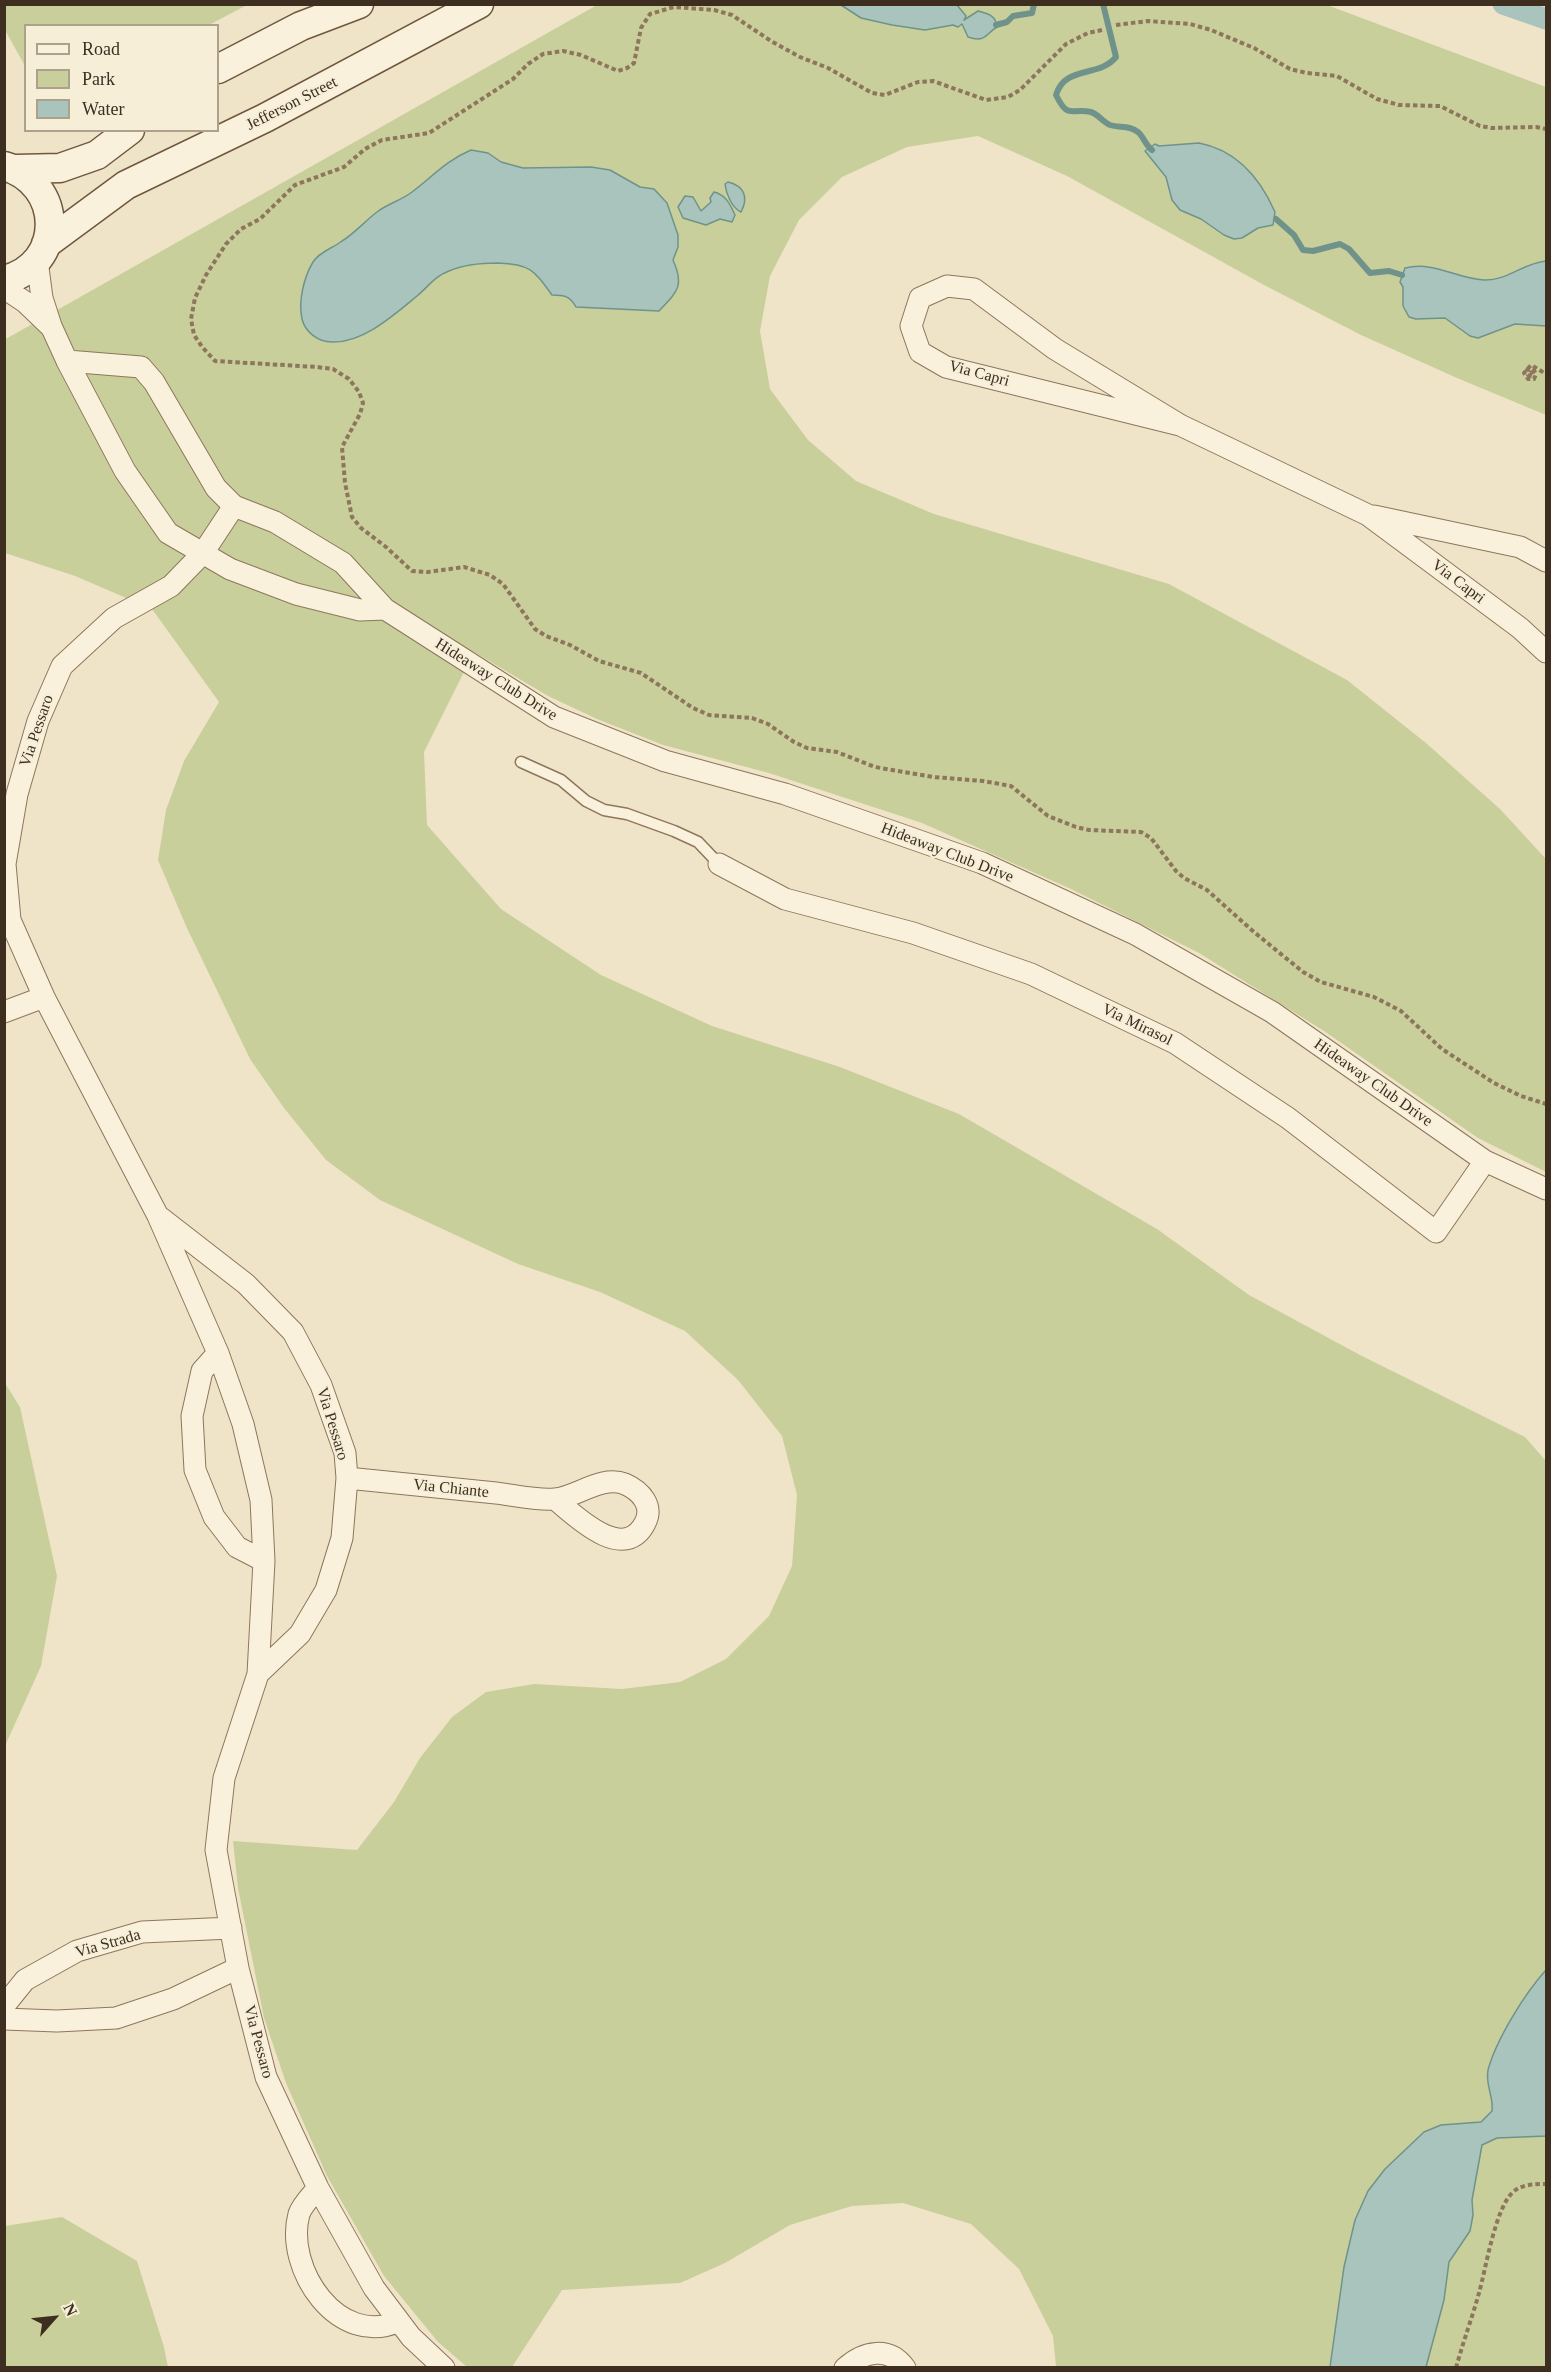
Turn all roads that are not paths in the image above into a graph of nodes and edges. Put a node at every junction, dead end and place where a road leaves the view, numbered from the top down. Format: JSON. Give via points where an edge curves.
{"nodes":[{"id":1,"x":359,"y":4,"type":"edge"},
{"id":2,"x":479,"y":4,"type":"edge"},
{"id":3,"x":219,"y":68,"type":"edge"},
{"id":4,"x":127,"y":132,"type":"edge"},
{"id":5,"x":10,"y":168,"type":"edge"},
{"id":6,"x":42,"y":252,"type":"junction"},
{"id":7,"x":4,"y":280,"type":"edge"},
{"id":8,"x":4,"y":288,"type":"edge"},
{"id":9,"x":51,"y":326,"type":"junction"},
{"id":10,"x":67,"y":362,"type":"junction"},
{"id":11,"x":1180,"y":425,"type":"junction"},
{"id":12,"x":234,"y":506,"type":"junction"},
{"id":13,"x":1368,"y":515,"type":"junction"},
{"id":14,"x":203,"y":553,"type":"junction"},
{"id":15,"x":1546,"y":561,"type":"edge"},
{"id":16,"x":385,"y":609,"type":"junction"},
{"id":17,"x":1546,"y":652,"type":"edge"},
{"id":18,"x":521,"y":762,"type":"dead end"},
{"id":19,"x":719,"y":864,"type":"joint"},
{"id":20,"x":44,"y":997,"type":"junction"},
{"id":21,"x":4,"y":1012,"type":"edge"},
{"id":22,"x":1485,"y":1161,"type":"junction"},
{"id":23,"x":1546,"y":1190,"type":"edge"},
{"id":24,"x":158,"y":1216,"type":"junction"},
{"id":25,"x":218,"y":1353,"type":"junction"},
{"id":26,"x":347,"y":1478,"type":"junction"},
{"id":27,"x":555,"y":1499,"type":"dead end"},
{"id":28,"x":264,"y":1561,"type":"junction"},
{"id":29,"x":258,"y":1674,"type":"junction"},
{"id":30,"x":231,"y":1928,"type":"junction"},
{"id":31,"x":238,"y":1968,"type":"junction"},
{"id":32,"x":4,"y":2006,"type":"edge"},
{"id":33,"x":4,"y":2019,"type":"edge"},
{"id":34,"x":318,"y":2188,"type":"junction"},
{"id":35,"x":399,"y":2321,"type":"junction"},
{"id":36,"x":444,"y":2367,"type":"edge"},
{"id":37,"x":845,"y":2367,"type":"edge"},
{"id":38,"x":904,"y":2367,"type":"edge"}],
"edges":[{"from":1,"to":3,"type":"main road","via":[[301,26]]},
{"from":2,"to":6,"type":"main road","name":"Jefferson Street","via":[[265,118],[126,185]]},
{"from":4,"to":5,"type":"main road","via":[[97,155],[60,168]]},
{"from":5,"to":6,"type":"main road","via":[[32,180],[44,195],[50,213],[50,232]]},
{"from":6,"to":7,"type":"main road","name":"Jefferson Street","via":[[31,267]]},
{"from":6,"to":9,"type":"street","via":[[42,298]]},
{"from":8,"to":9,"type":"street"},
{"from":9,"to":10,"type":"street"},
{"from":10,"to":12,"type":"street","name":"Hideaway Club Drive","via":[[141,367],[154,382],[216,488]]},
{"from":10,"to":14,"type":"street","via":[[125,471],[168,533]]},
{"from":11,"to":11,"type":"street","name":"Via Capri","via":[[1055,349],[974,289],[947,286],[920,298],[911,326],[920,352],[946,367]]},
{"from":11,"to":13,"type":"street","name":"Via Capri"},
{"from":12,"to":14,"type":"street","name":"Via Pessaro"},
{"from":12,"to":16,"type":"street","name":"Hideaway Club Drive","via":[[275,522],[343,563]]},
{"from":13,"to":15,"type":"street","name":"Via Capri","via":[[1520,547]]},
{"from":13,"to":17,"type":"street","name":"Via Capri","via":[[1520,628]]},
{"from":14,"to":16,"type":"street","via":[[296,594],[360,610]]},
{"from":14,"to":20,"type":"street","name":"Via Pessaro","via":[[171,586],[114,618],[62,666],[38,721],[17,794],[5,864],[10,920]]},
{"from":16,"to":22,"type":"street","name":"Hideaway Club Drive","via":[[554,717],[665,761],[785,794],[982,863],[1135,934],[1272,1012]]},
{"from":18,"to":19,"type":"lane","via":[[561,780],[604,810],[627,814],[698,842]]},
{"from":19,"to":22,"type":"street","name":"Via Mirasol","via":[[785,898],[913,933],[1031,974],[1175,1043],[1288,1118],[1436,1232]]},
{"from":20,"to":21,"type":"street"},
{"from":20,"to":24,"type":"street","name":"Via Pessaro"},
{"from":22,"to":23,"type":"street","name":"Hideaway Club Drive"},
{"from":24,"to":25,"type":"street","name":"Via Pessaro"},
{"from":24,"to":26,"type":"street","name":"Via Pessaro","via":[[246,1284],[293,1332],[321,1385],[345,1453]]},
{"from":25,"to":28,"type":"street","name":"Via Pessaro","via":[[243,1424],[261,1500]]},
{"from":25,"to":28,"type":"street","via":[[202,1371],[192,1416],[195,1470],[214,1517],[237,1547]]},
{"from":26,"to":27,"type":"street","name":"Via Chiante"},
{"from":26,"to":29,"type":"street","name":"Via Pessaro","via":[[342,1538],[326,1590],[300,1634]]},
{"from":28,"to":29,"type":"street","name":"Via Pessaro"},
{"from":29,"to":30,"type":"street","name":"Via Pessaro","via":[[224,1778],[216,1850]]},
{"from":30,"to":31,"type":"street","name":"Via Pessaro"},
{"from":30,"to":32,"type":"street","name":"Via Strada","via":[[142,1932],[77,1951],[25,1980]]},
{"from":31,"to":33,"type":"street","via":[[173,1999],[116,2018],[57,2022]]},
{"from":31,"to":34,"type":"street","name":"Via Pessaro","via":[[266,2077]]},
{"from":34,"to":35,"type":"street","name":"Via Pessaro","via":[[374,2288]]},
{"from":34,"to":35,"type":"street","via":[[300,2211],[296,2233],[298,2255],[307,2278],[332,2310],[353,2322],[386,2327]]},
{"from":35,"to":36,"type":"street","name":"Via Pessaro"},
{"from":37,"to":38,"type":"street","via":[[868,2354],[884,2352]]}]}
